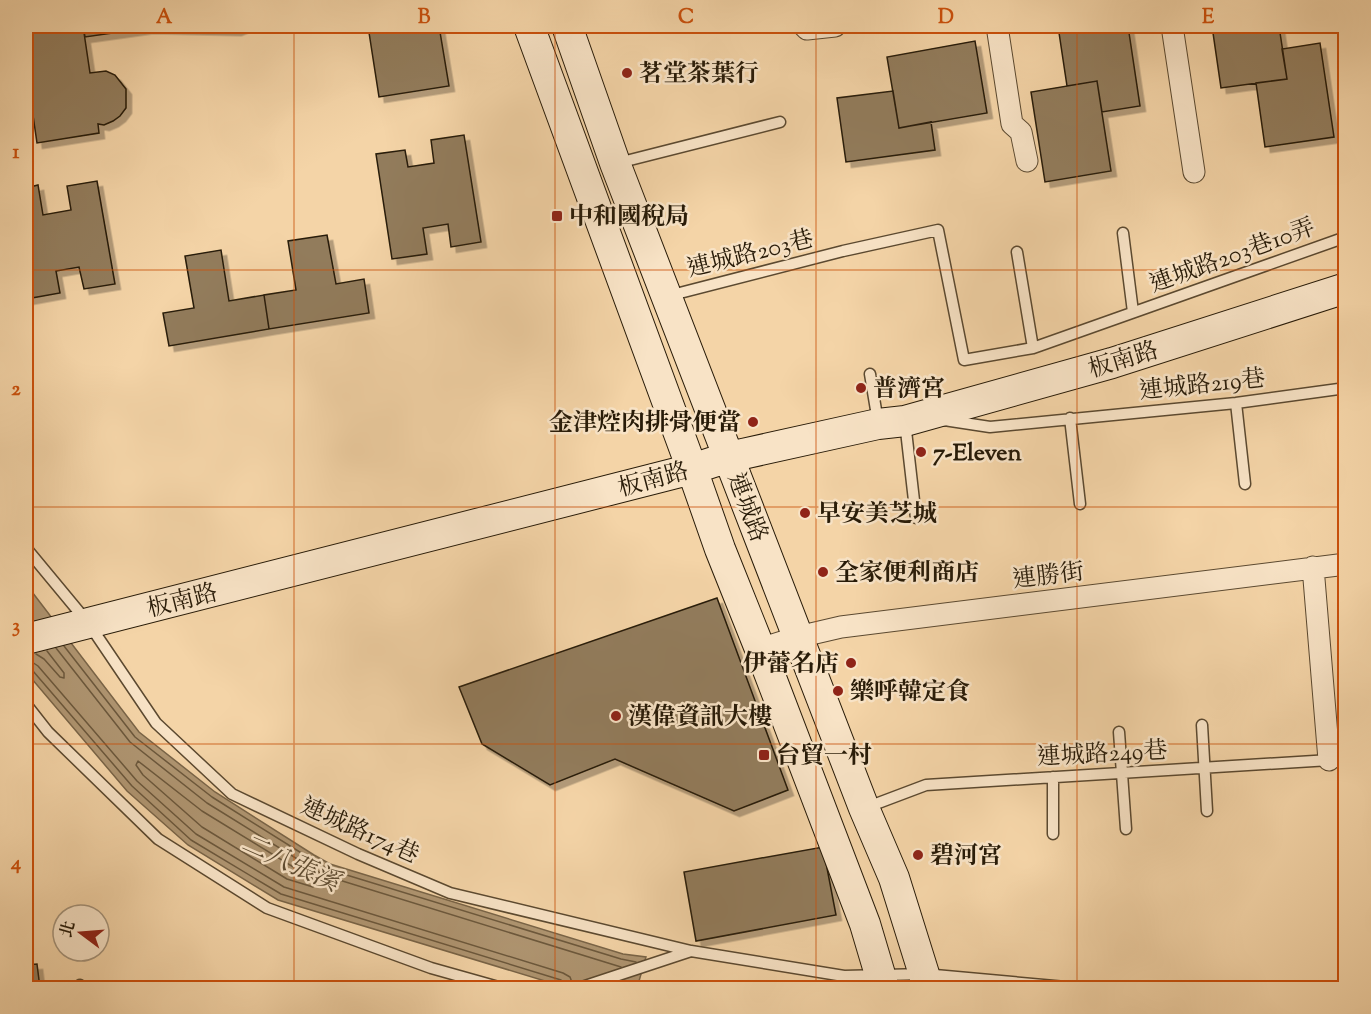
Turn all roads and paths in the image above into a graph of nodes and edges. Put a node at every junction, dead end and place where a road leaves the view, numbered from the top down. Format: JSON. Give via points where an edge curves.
{"nodes":[{"id":1,"x":529,"y":26,"type":"edge"},
{"id":2,"x":567,"y":26,"type":"edge"},
{"id":3,"x":804,"y":26,"type":"edge"},
{"id":4,"x":835,"y":26,"type":"edge"},
{"id":5,"x":997,"y":26,"type":"edge"},
{"id":6,"x":1172,"y":26,"type":"edge"},
{"id":7,"x":780,"y":122,"type":"dead end"},
{"id":8,"x":1027,"y":161,"type":"dead end"},
{"id":9,"x":615,"y":163,"type":"junction"},
{"id":10,"x":1194,"y":172,"type":"dead end"},
{"id":11,"x":1124,"y":233,"type":"dead end"},
{"id":12,"x":1346,"y":237,"type":"edge"},
{"id":13,"x":843,"y":251,"type":"joint"},
{"id":14,"x":1017,"y":252,"type":"dead end"},
{"id":15,"x":1346,"y":288,"type":"edge"},
{"id":16,"x":668,"y":296,"type":"junction"},
{"id":17,"x":1133,"y":312,"type":"junction"},
{"id":18,"x":1033,"y":348,"type":"junction"},
{"id":19,"x":870,"y":374,"type":"dead end"},
{"id":20,"x":1346,"y":388,"type":"edge"},
{"id":21,"x":1236,"y":403,"type":"junction"},
{"id":22,"x":1070,"y":418,"type":"junction"},
{"id":23,"x":901,"y":421,"type":"junction"},
{"id":24,"x":729,"y":457,"type":"junction"},
{"id":25,"x":692,"y":469,"type":"junction"},
{"id":26,"x":1245,"y":484,"type":"dead end"},
{"id":27,"x":1080,"y":504,"type":"dead end"},
{"id":28,"x":916,"y":518,"type":"dead end"},
{"id":29,"x":26,"y":548,"type":"edge"},
{"id":30,"x":1346,"y":564,"type":"edge"},
{"id":31,"x":1313,"y":567,"type":"junction"},
{"id":32,"x":81,"y":626,"type":"junction"},
{"id":33,"x":798,"y":637,"type":"junction"},
{"id":34,"x":26,"y":639,"type":"edge"},
{"id":35,"x":760,"y":649,"type":"junction"},
{"id":36,"x":26,"y":704,"type":"edge"},
{"id":37,"x":1202,"y":725,"type":"dead end"},
{"id":38,"x":1119,"y":732,"type":"dead end"},
{"id":39,"x":1337,"y":759,"type":"edge"},
{"id":40,"x":1204,"y":768,"type":"junction"},
{"id":41,"x":1122,"y":774,"type":"junction"},
{"id":42,"x":1053,"y":777,"type":"junction"},
{"id":43,"x":864,"y":808,"type":"junction"},
{"id":44,"x":1207,"y":812,"type":"dead end"},
{"id":45,"x":1126,"y":829,"type":"dead end"},
{"id":46,"x":1053,"y":834,"type":"dead end"},
{"id":47,"x":691,"y":951,"type":"junction"},
{"id":48,"x":881,"y":982,"type":"edge"},
{"id":49,"x":926,"y":982,"type":"edge"},
{"id":50,"x":502,"y":988,"type":"edge"},
{"id":51,"x":579,"y":988,"type":"edge"},
{"id":52,"x":1077,"y":988,"type":"edge"}],
"edges":[{"from":1,"to":25,"type":"main road","name":"連城路"},
{"from":2,"to":9,"type":"main road","name":"連城路"},
{"from":3,"to":4,"type":"street"},
{"from":5,"to":8,"type":"street","via":[[1012,123],[1021,132]]},
{"from":6,"to":10,"type":"street"},
{"from":7,"to":9,"type":"lane"},
{"from":9,"to":16,"type":"main road","name":"連城路"},
{"from":11,"to":17,"type":"lane","name":"連城路203巷10弄"},
{"from":12,"to":17,"type":"lane","name":"連城路203巷10弄"},
{"from":13,"to":16,"type":"lane","name":"連城路203巷"},
{"from":13,"to":18,"type":"lane","name":"連城路203巷10弄","via":[[938,230],[964,360]]},
{"from":14,"to":18,"type":"lane"},
{"from":15,"to":23,"type":"main road","name":"板南路","via":[[1112,363]]},
{"from":16,"to":24,"type":"main road","name":"連城路"},
{"from":17,"to":18,"type":"lane","name":"連城路203巷10弄"},
{"from":19,"to":23,"type":"lane"},
{"from":20,"to":21,"type":"lane","name":"連城路219巷"},
{"from":21,"to":22,"type":"lane","name":"連城路219巷"},
{"from":21,"to":26,"type":"lane"},
{"from":22,"to":23,"type":"lane","name":"連城路219巷","via":[[990,427]]},
{"from":22,"to":27,"type":"lane"},
{"from":23,"to":24,"type":"main road","name":"板南路"},
{"from":23,"to":28,"type":"lane"},
{"from":24,"to":25,"type":"main road","name":"板南路"},
{"from":24,"to":33,"type":"main road","name":"連城路"},
{"from":25,"to":32,"type":"main road","name":"板南路"},
{"from":25,"to":35,"type":"main road","name":"連城路"},
{"from":29,"to":32,"type":"lane","name":"連城路174巷"},
{"from":30,"to":31,"type":"street","name":"連勝街"},
{"from":31,"to":33,"type":"street","name":"連勝街","via":[[841,627]]},
{"from":31,"to":39,"type":"street"},
{"from":32,"to":34,"type":"main road","name":"板南路"},
{"from":32,"to":47,"type":"lane","name":"連城路174巷","via":[[156,723],[232,794],[450,893]]},
{"from":33,"to":35,"type":"street","name":"連勝街"},
{"from":33,"to":43,"type":"main road","name":"連城路"},
{"from":35,"to":48,"type":"main road","name":"連城路","via":[[865,924]]},
{"from":36,"to":50,"type":"lane","via":[[48,732],[158,839],[267,908],[431,968]]},
{"from":37,"to":40,"type":"lane"},
{"from":38,"to":41,"type":"lane"},
{"from":39,"to":40,"type":"lane","name":"連城路249巷"},
{"from":40,"to":41,"type":"lane","name":"連城路249巷"},
{"from":40,"to":44,"type":"lane"},
{"from":41,"to":42,"type":"lane","name":"連城路249巷"},
{"from":41,"to":45,"type":"lane"},
{"from":42,"to":43,"type":"lane","name":"連城路249巷","via":[[926,785]]},
{"from":42,"to":46,"type":"lane"},
{"from":43,"to":49,"type":"main road","name":"連城路","via":[[894,878]]},
{"from":47,"to":48,"type":"lane","name":"連城路174巷"},
{"from":47,"to":51,"type":"lane","name":"連城路174巷"},
{"from":48,"to":49,"type":"lane","name":"連城路174巷"},
{"from":49,"to":52,"type":"lane","name":"連城路174巷"}]}
